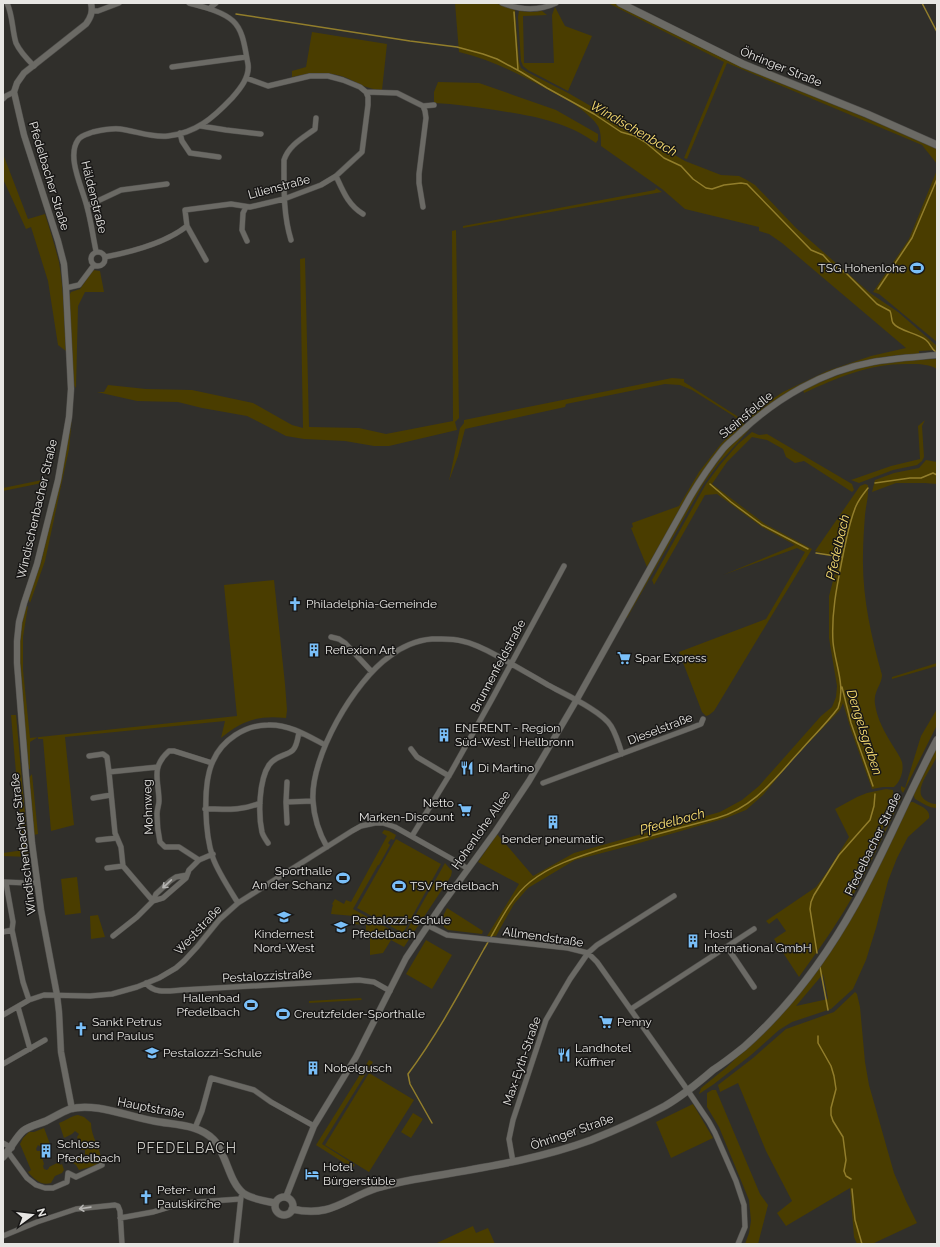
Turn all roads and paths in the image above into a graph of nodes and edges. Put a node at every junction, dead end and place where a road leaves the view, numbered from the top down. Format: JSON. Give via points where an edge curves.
{"nodes":[{"id":1,"x":7,"y":3,"type":"edge"},
{"id":2,"x":91,"y":3,"type":"edge"},
{"id":3,"x":119,"y":3,"type":"edge"},
{"id":4,"x":189,"y":3,"type":"edge"},
{"id":5,"x":216,"y":3,"type":"edge"},
{"id":6,"x":502,"y":3,"type":"edge"},
{"id":7,"x":556,"y":3,"type":"edge"},
{"id":8,"x":620,"y":3,"type":"edge"},
{"id":9,"x":210,"y":6,"type":"edge"},
{"id":10,"x":92,"y":11,"type":"junction"},
{"id":11,"x":246,"y":57,"type":"junction"},
{"id":12,"x":34,"y":66,"type":"junction"},
{"id":13,"x":172,"y":67,"type":"dead end"},
{"id":14,"x":246,"y":78,"type":"junction"},
{"id":15,"x":14,"y":92,"type":"junction"},
{"id":16,"x":366,"y":92,"type":"junction"},
{"id":17,"x":3,"y":99,"type":"edge"},
{"id":18,"x":434,"y":105,"type":"dead end"},
{"id":19,"x":422,"y":106,"type":"junction"},
{"id":20,"x":316,"y":118,"type":"dead end"},
{"id":21,"x":201,"y":126,"type":"junction"},
{"id":22,"x":180,"y":133,"type":"junction"},
{"id":23,"x":261,"y":134,"type":"dead end"},
{"id":24,"x":937,"y":145,"type":"edge"},
{"id":25,"x":219,"y":157,"type":"dead end"},
{"id":26,"x":336,"y":176,"type":"junction"},
{"id":27,"x":167,"y":184,"type":"dead end"},
{"id":28,"x":284,"y":199,"type":"junction"},
{"id":29,"x":87,"y":206,"type":"junction"},
{"id":30,"x":246,"y":207,"type":"junction"},
{"id":31,"x":423,"y":207,"type":"dead end"},
{"id":32,"x":363,"y":214,"type":"dead end"},
{"id":33,"x":187,"y":226,"type":"junction"},
{"id":34,"x":291,"y":240,"type":"dead end"},
{"id":35,"x":247,"y":241,"type":"dead end"},
{"id":36,"x":96,"y":251,"type":"junction"},
{"id":37,"x":105,"y":257,"type":"junction"},
{"id":38,"x":206,"y":260,"type":"dead end"},
{"id":39,"x":94,"y":265,"type":"junction"},
{"id":40,"x":66,"y":288,"type":"junction"},
{"id":41,"x":936,"y":355,"type":"edge"},
{"id":42,"x":71,"y":389,"type":"joint"},
{"id":43,"x":564,"y":566,"type":"dead end"},
{"id":44,"x":651,"y":567,"type":"joint"},
{"id":45,"x":332,"y":637,"type":"dead end"},
{"id":46,"x":511,"y":664,"type":"junction"},
{"id":47,"x":372,"y":672,"type":"junction"},
{"id":48,"x":576,"y":701,"type":"junction"},
{"id":49,"x":703,"y":719,"type":"dead end"},
{"id":50,"x":299,"y":732,"type":"junction"},
{"id":51,"x":937,"y":740,"type":"edge"},
{"id":52,"x":326,"y":745,"type":"junction"},
{"id":53,"x":411,"y":749,"type":"dead end"},
{"id":54,"x":622,"y":754,"type":"junction"},
{"id":55,"x":88,"y":756,"type":"dead end"},
{"id":56,"x":212,"y":763,"type":"junction"},
{"id":57,"x":158,"y":767,"type":"junction"},
{"id":58,"x":109,"y":772,"type":"junction"},
{"id":59,"x":449,"y":776,"type":"junction"},
{"id":60,"x":287,"y":782,"type":"dead end"},
{"id":61,"x":543,"y":783,"type":"dead end"},
{"id":62,"x":111,"y":795,"type":"junction"},
{"id":63,"x":93,"y":798,"type":"dead end"},
{"id":64,"x":313,"y":801,"type":"junction"},
{"id":65,"x":286,"y":802,"type":"junction"},
{"id":66,"x":260,"y":803,"type":"junction"},
{"id":67,"x":205,"y":809,"type":"junction"},
{"id":68,"x":287,"y":823,"type":"dead end"},
{"id":69,"x":412,"y":836,"type":"junction"},
{"id":70,"x":117,"y":838,"type":"junction"},
{"id":71,"x":98,"y":840,"type":"dead end"},
{"id":72,"x":268,"y":843,"type":"dead end"},
{"id":73,"x":327,"y":847,"type":"junction"},
{"id":74,"x":212,"y":854,"type":"junction"},
{"id":75,"x":199,"y":860,"type":"junction"},
{"id":76,"x":123,"y":866,"type":"junction"},
{"id":77,"x":107,"y":868,"type":"dead end"},
{"id":78,"x":468,"y":869,"type":"junction"},
{"id":79,"x":187,"y":875,"type":"junction"},
{"id":80,"x":5,"y":882,"type":"edge"},
{"id":81,"x":37,"y":882,"type":"junction"},
{"id":82,"x":674,"y":896,"type":"dead end"},
{"id":83,"x":153,"y":901,"type":"junction"},
{"id":84,"x":238,"y":904,"type":"junction"},
{"id":85,"x":427,"y":925,"type":"junction"},
{"id":86,"x":754,"y":929,"type":"dead end"},
{"id":87,"x":12,"y":930,"type":"junction"},
{"id":88,"x":3,"y":932,"type":"edge"},
{"id":89,"x":113,"y":936,"type":"dead end"},
{"id":90,"x":727,"y":947,"type":"junction"},
{"id":91,"x":588,"y":953,"type":"junction"},
{"id":92,"x":824,"y":955,"type":"joint"},
{"id":93,"x":146,"y":983,"type":"junction"},
{"id":94,"x":754,"y":987,"type":"dead end"},
{"id":95,"x":390,"y":990,"type":"junction"},
{"id":96,"x":57,"y":995,"type":"junction"},
{"id":97,"x":29,"y":1000,"type":"junction"},
{"id":98,"x":18,"y":1007,"type":"junction"},
{"id":99,"x":631,"y":1008,"type":"junction"},
{"id":100,"x":3,"y":1015,"type":"edge"},
{"id":101,"x":45,"y":1040,"type":"dead end"},
{"id":102,"x":30,"y":1049,"type":"junction"},
{"id":103,"x":3,"y":1064,"type":"edge"},
{"id":104,"x":688,"y":1090,"type":"junction"},
{"id":105,"x":72,"y":1109,"type":"junction"},
{"id":106,"x":314,"y":1126,"type":"junction"},
{"id":107,"x":195,"y":1128,"type":"junction"},
{"id":108,"x":3,"y":1143,"type":"edge"},
{"id":109,"x":8,"y":1152,"type":"edge"},
{"id":110,"x":513,"y":1162,"type":"junction"},
{"id":111,"x":102,"y":1165,"type":"dead end"},
{"id":112,"x":287,"y":1194,"type":"junction"},
{"id":113,"x":241,"y":1196,"type":"junction"},
{"id":114,"x":275,"y":1203,"type":"junction"},
{"id":115,"x":292,"y":1209,"type":"junction"},
{"id":116,"x":120,"y":1218,"type":"junction"},
{"id":117,"x":3,"y":1236,"type":"edge"},
{"id":118,"x":122,"y":1244,"type":"edge"},
{"id":119,"x":236,"y":1244,"type":"edge"},
{"id":120,"x":738,"y":1244,"type":"edge"}],
"edges":[{"from":1,"to":12,"type":"street","via":[[17,44]]},
{"from":2,"to":10,"type":"street"},
{"from":3,"to":10,"type":"street"},
{"from":4,"to":9,"type":"street"},
{"from":5,"to":9,"type":"street"},
{"from":6,"to":7,"type":"street","via":[[516,8],[538,9]]},
{"from":8,"to":24,"type":"main road","name":"Öhringer Straße","via":[[743,64]]},
{"from":9,"to":11,"type":"street","via":[[238,27]]},
{"from":10,"to":12,"type":"street","via":[[86,24]]},
{"from":11,"to":13,"type":"street"},
{"from":11,"to":14,"type":"street"},
{"from":12,"to":15,"type":"street","via":[[24,73]]},
{"from":14,"to":16,"type":"street","via":[[268,86],[310,76],[328,76],[360,87]]},
{"from":14,"to":21,"type":"street","name":"Häldenstraße","via":[[235,94]]},
{"from":15,"to":17,"type":"street"},
{"from":15,"to":40,"type":"street","name":"Pfedelbacher Straße","via":[[24,135],[58,241],[64,264]]},
{"from":16,"to":19,"type":"street","via":[[397,93]]},
{"from":16,"to":26,"type":"street","name":"Lilienstraße","via":[[368,105],[362,152]]},
{"from":18,"to":19,"type":"street"},
{"from":19,"to":31,"type":"street","via":[[426,118],[418,174]]},
{"from":20,"to":28,"type":"street","via":[[315,129],[292,146],[286,154]]},
{"from":21,"to":22,"type":"street","name":"Häldenstraße"},
{"from":21,"to":23,"type":"street"},
{"from":22,"to":25,"type":"street","via":[[190,153]]},
{"from":22,"to":29,"type":"street","name":"Häldenstraße","via":[[157,136],[108,129],[79,138],[73,152],[74,163]]},
{"from":26,"to":28,"type":"street","name":"Lilienstraße","via":[[321,185]]},
{"from":26,"to":32,"type":"street","via":[[347,200]]},
{"from":27,"to":29,"type":"street","via":[[121,190]]},
{"from":28,"to":30,"type":"street","name":"Lilienstraße"},
{"from":28,"to":34,"type":"street","via":[[286,226]]},
{"from":29,"to":36,"type":"street","name":"Häldenstraße"},
{"from":30,"to":33,"type":"street","name":"Lilienstraße","via":[[231,204],[185,210]]},
{"from":30,"to":35,"type":"street","via":[[242,230]]},
{"from":33,"to":37,"type":"street","via":[[158,243]]},
{"from":33,"to":38,"type":"street"},
{"from":36,"to":37,"type":"street","via":[[102,252]]},
{"from":36,"to":39,"type":"street","via":[[91,257]]},
{"from":37,"to":39,"type":"street","via":[[103,265]]},
{"from":39,"to":40,"type":"street","via":[[79,285]]},
{"from":40,"to":42,"type":"street","name":"Pfedelbacher Straße"},
{"from":41,"to":44,"type":"street","name":"Steinsfeldle","via":[[898,358],[848,368],[800,388],[765,411],[724,448],[704,473]]},
{"from":42,"to":81,"type":"street","name":"Windischenbacher Straße","via":[[58,480],[18,632],[17,663]]},
{"from":43,"to":46,"type":"street","name":"Brunnenfeldstraße"},
{"from":44,"to":48,"type":"street","name":"Hohenlohe Allee"},
{"from":45,"to":47,"type":"street","via":[[345,643]]},
{"from":46,"to":47,"type":"street","name":"Dieselstraße","via":[[482,647],[462,641],[430,639],[403,648],[389,656]]},
{"from":46,"to":48,"type":"street","name":"Dieselstraße"},
{"from":46,"to":59,"type":"street","name":"Brunnenfeldstraße"},
{"from":47,"to":52,"type":"street","name":"Dieselstraße","via":[[355,691]]},
{"from":48,"to":54,"type":"street","name":"Dieselstraße","via":[[605,719],[614,732]]},
{"from":48,"to":78,"type":"street","name":"Hohenlohe Allee","via":[[529,781]]},
{"from":49,"to":54,"type":"street","name":"Dieselstraße","via":[[701,724]]},
{"from":50,"to":52,"type":"street"},
{"from":50,"to":56,"type":"street","via":[[270,725],[247,729],[223,746]]},
{"from":50,"to":66,"type":"street","via":[[293,750],[275,759],[270,765],[261,786]]},
{"from":51,"to":92,"type":"main road","name":"Pfedelbacher Straße","via":[[855,904]]},
{"from":52,"to":64,"type":"street","name":"Dieselstraße","via":[[316,774]]},
{"from":53,"to":59,"type":"street","via":[[417,756]]},
{"from":54,"to":61,"type":"street","name":"Dieselstraße"},
{"from":55,"to":58,"type":"street","via":[[104,754],[107,757]]},
{"from":56,"to":57,"type":"street","name":"Mohnweg","via":[[169,751]]},
{"from":56,"to":67,"type":"street"},
{"from":57,"to":58,"type":"street"},
{"from":57,"to":75,"type":"street","name":"Mohnweg","via":[[157,812],[160,842],[165,847],[179,847]]},
{"from":58,"to":62,"type":"street"},
{"from":59,"to":69,"type":"street","name":"Brunnenfeldstraße"},
{"from":60,"to":65,"type":"street"},
{"from":62,"to":63,"type":"street"},
{"from":62,"to":70,"type":"street"},
{"from":64,"to":65,"type":"street"},
{"from":64,"to":73,"type":"street","name":"Dieselstraße","via":[[316,824]]},
{"from":65,"to":68,"type":"street"},
{"from":66,"to":67,"type":"street","via":[[234,810]]},
{"from":66,"to":72,"type":"street","via":[[262,833]]},
{"from":67,"to":74,"type":"street"},
{"from":69,"to":73,"type":"street","name":"Weststraße","via":[[383,823],[368,823]]},
{"from":69,"to":78,"type":"street","name":"Weststraße"},
{"from":70,"to":71,"type":"street"},
{"from":70,"to":76,"type":"street","via":[[121,847]]},
{"from":73,"to":84,"type":"street","name":"Weststraße"},
{"from":74,"to":75,"type":"street"},
{"from":74,"to":84,"type":"street"},
{"from":75,"to":79,"type":"street"},
{"from":76,"to":77,"type":"street"},
{"from":76,"to":83,"type":"street"},
{"from":78,"to":85,"type":"street","name":"Hohenlohe Allee"},
{"from":79,"to":83,"type":"street","via":[[163,898]]},
{"from":79,"to":83,"type":"street","one_way":true,"via":[[170,881],[156,894]]},
{"from":80,"to":81,"type":"street"},
{"from":80,"to":87,"type":"street","via":[[13,922]]},
{"from":81,"to":96,"type":"street","name":"Windischenbacher Straße"},
{"from":82,"to":91,"type":"street","name":"Max-Eyth-Straße"},
{"from":83,"to":89,"type":"street"},
{"from":84,"to":93,"type":"street","name":"Weststraße","via":[[218,920],[176,968]]},
{"from":85,"to":91,"type":"street","name":"Allmendstraße","via":[[447,935],[568,948]]},
{"from":85,"to":95,"type":"street","name":"Hohenlohe Allee"},
{"from":86,"to":90,"type":"street"},
{"from":87,"to":88,"type":"street"},
{"from":87,"to":97,"type":"street"},
{"from":90,"to":94,"type":"street"},
{"from":90,"to":99,"type":"street"},
{"from":91,"to":99,"type":"street","name":"Allmendstraße"},
{"from":91,"to":110,"type":"street","name":"Max-Eyth-Straße","via":[[552,1008],[539,1037],[509,1139]]},
{"from":92,"to":104,"type":"main road","name":"Öhringer Straße","via":[[795,993],[744,1047]]},
{"from":93,"to":95,"type":"street","name":"Pestalozzistraße","via":[[154,990],[181,990],[359,980],[374,982]]},
{"from":93,"to":96,"type":"street","name":"Weststraße","via":[[112,994]]},
{"from":95,"to":106,"type":"street","name":"Hohenlohe Allee","via":[[356,1057]]},
{"from":96,"to":97,"type":"street","name":"Weststraße","via":[[44,995]]},
{"from":96,"to":105,"type":"street","name":"Windischenbacher Straße","via":[[61,1052]]},
{"from":97,"to":98,"type":"street","name":"Weststraße"},
{"from":98,"to":100,"type":"street","name":"Weststraße"},
{"from":98,"to":102,"type":"street"},
{"from":99,"to":104,"type":"street","name":"Allmendstraße"},
{"from":101,"to":102,"type":"street"},
{"from":102,"to":103,"type":"street"},
{"from":104,"to":110,"type":"main road","name":"Öhringer Straße","via":[[666,1105],[591,1140]]},
{"from":104,"to":120,"type":"street","name":"Allmendstraße","via":[[715,1133],[742,1195],[744,1227]]},
{"from":105,"to":107,"type":"main road","name":"Hauptstraße","via":[[110,1110],[146,1120]]},
{"from":105,"to":109,"type":"main road","name":"Hauptstraße","via":[[27,1129],[20,1134]]},
{"from":106,"to":107,"type":"street","via":[[270,1102],[254,1090],[211,1078]]},
{"from":106,"to":112,"type":"street","name":"Hohenlohe Allee"},
{"from":107,"to":113,"type":"main road","name":"Hauptstraße","via":[[215,1140]]},
{"from":108,"to":109,"type":"street"},
{"from":109,"to":111,"type":"street","via":[[31,1182],[45,1188],[53,1188],[67,1182],[68,1173],[76,1177]]},
{"from":110,"to":115,"type":"main road","name":"Öhringer Straße","via":[[409,1180],[376,1189],[329,1209],[306,1212]]},
{"from":112,"to":114,"type":"main road","via":[[279,1197]]},
{"from":112,"to":115,"type":"main road"},
{"from":113,"to":114,"type":"main road"},
{"from":113,"to":116,"type":"street","via":[[183,1203]]},
{"from":113,"to":119,"type":"street"},
{"from":114,"to":115,"type":"main road","via":[[275,1209],[279,1214],[288,1214]]},
{"from":116,"to":117,"type":"street","one_way":true,"via":[[116,1205],[76,1209]]},
{"from":116,"to":118,"type":"street"}]}
